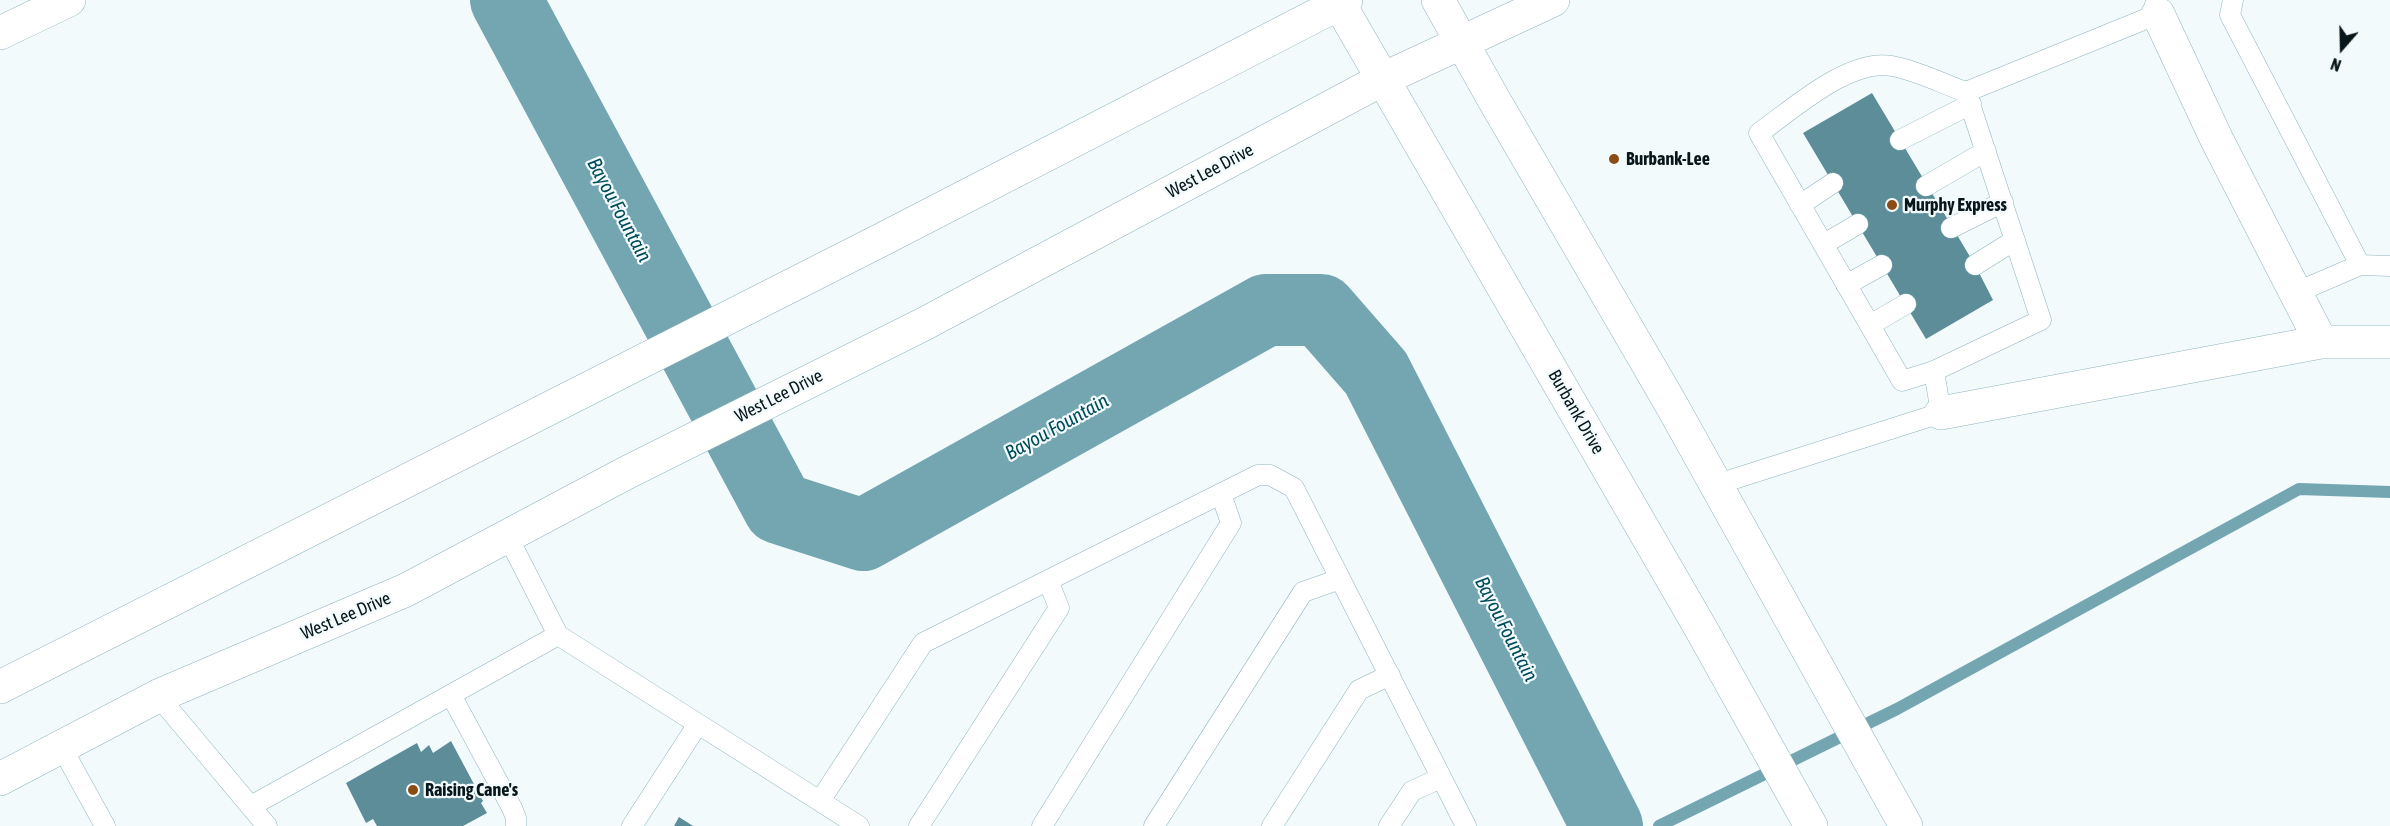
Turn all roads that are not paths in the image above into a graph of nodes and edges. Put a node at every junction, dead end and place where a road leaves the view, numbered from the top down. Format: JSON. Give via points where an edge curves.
{"nodes":[{"id":1,"x":69,"y":0,"type":"edge"},
{"id":2,"x":1438,"y":0,"type":"edge"},
{"id":3,"x":1553,"y":0,"type":"edge"},
{"id":4,"x":2233,"y":0,"type":"edge"},
{"id":5,"x":1340,"y":1,"type":"edge"},
{"id":6,"x":2155,"y":7,"type":"edge"},
{"id":7,"x":0,"y":33,"type":"edge"},
{"id":8,"x":1462,"y":42,"type":"junction"},
{"id":9,"x":1383,"y":79,"type":"junction"},
{"id":10,"x":1969,"y":98,"type":"junction"},
{"id":11,"x":1900,"y":140,"type":"dead end"},
{"id":12,"x":1986,"y":151,"type":"junction"},
{"id":13,"x":1833,"y":183,"type":"dead end"},
{"id":14,"x":1926,"y":186,"type":"dead end"},
{"id":15,"x":2002,"y":202,"type":"junction"},
{"id":16,"x":1800,"y":205,"type":"junction"},
{"id":17,"x":1858,"y":224,"type":"dead end"},
{"id":18,"x":1951,"y":228,"type":"dead end"},
{"id":19,"x":2015,"y":240,"type":"junction"},
{"id":20,"x":1824,"y":244,"type":"junction"},
{"id":21,"x":1882,"y":265,"type":"dead end"},
{"id":22,"x":1975,"y":265,"type":"dead end"},
{"id":23,"x":2360,"y":265,"type":"junction"},
{"id":24,"x":2390,"y":266,"type":"edge"},
{"id":25,"x":1846,"y":285,"type":"junction"},
{"id":26,"x":2295,"y":293,"type":"junction"},
{"id":27,"x":1906,"y":304,"type":"dead end"},
{"id":28,"x":1870,"y":325,"type":"junction"},
{"id":29,"x":2321,"y":342,"type":"junction"},
{"id":30,"x":2390,"y":342,"type":"edge"},
{"id":31,"x":1934,"y":371,"type":"junction"},
{"id":32,"x":1941,"y":413,"type":"junction"},
{"id":33,"x":1715,"y":485,"type":"junction"},
{"id":34,"x":1221,"y":494,"type":"junction"},
{"id":35,"x":508,"y":537,"type":"junction"},
{"id":36,"x":1340,"y":579,"type":"junction"},
{"id":37,"x":1048,"y":580,"type":"junction"},
{"id":38,"x":558,"y":635,"type":"junction"},
{"id":39,"x":1389,"y":675,"type":"junction"},
{"id":40,"x":0,"y":687,"type":"edge"},
{"id":41,"x":451,"y":695,"type":"junction"},
{"id":42,"x":158,"y":696,"type":"junction"},
{"id":43,"x":698,"y":724,"type":"junction"},
{"id":44,"x":62,"y":748,"type":"junction"},
{"id":45,"x":1441,"y":778,"type":"junction"},
{"id":46,"x":0,"y":779,"type":"edge"},
{"id":47,"x":820,"y":801,"type":"junction"},
{"id":48,"x":251,"y":806,"type":"junction"},
{"id":49,"x":105,"y":826,"type":"edge"},
{"id":50,"x":267,"y":826,"type":"edge"},
{"id":51,"x":516,"y":826,"type":"edge"},
{"id":52,"x":632,"y":826,"type":"edge"},
{"id":53,"x":859,"y":826,"type":"edge"},
{"id":54,"x":920,"y":826,"type":"edge"},
{"id":55,"x":1042,"y":826,"type":"edge"},
{"id":56,"x":1154,"y":826,"type":"edge"},
{"id":57,"x":1272,"y":826,"type":"edge"},
{"id":58,"x":1389,"y":826,"type":"edge"},
{"id":59,"x":1466,"y":826,"type":"edge"},
{"id":60,"x":1811,"y":826,"type":"edge"},
{"id":61,"x":1906,"y":826,"type":"edge"}],
"edges":[{"from":1,"to":7,"type":"main road"},
{"from":2,"to":8,"type":"main road"},
{"from":3,"to":8,"type":"main road","name":"West Lee Drive"},
{"from":4,"to":23,"type":"lane","via":[[2230,15]]},
{"from":5,"to":9,"type":"main road","name":"Burbank Drive"},
{"from":5,"to":40,"type":"main road","via":[[883,239]]},
{"from":6,"to":10,"type":"lane"},
{"from":6,"to":26,"type":"main road"},
{"from":8,"to":9,"type":"main road","name":"West Lee Drive"},
{"from":8,"to":33,"type":"main road"},
{"from":9,"to":35,"type":"main road","name":"West Lee Drive","via":[[924,324],[626,473]]},
{"from":9,"to":60,"type":"main road","name":"Burbank Drive"},
{"from":10,"to":11,"type":"lane"},
{"from":10,"to":12,"type":"lane"},
{"from":10,"to":16,"type":"lane","via":[[1891,66],[1865,67],[1842,75],[1759,133]]},
{"from":12,"to":14,"type":"lane"},
{"from":12,"to":15,"type":"lane"},
{"from":13,"to":16,"type":"lane"},
{"from":15,"to":18,"type":"lane"},
{"from":15,"to":19,"type":"lane"},
{"from":16,"to":20,"type":"lane"},
{"from":17,"to":20,"type":"lane"},
{"from":19,"to":22,"type":"lane"},
{"from":19,"to":31,"type":"lane","via":[[2041,320]]},
{"from":20,"to":25,"type":"lane"},
{"from":21,"to":25,"type":"lane"},
{"from":23,"to":24,"type":"lane"},
{"from":23,"to":26,"type":"lane"},
{"from":25,"to":28,"type":"lane"},
{"from":26,"to":29,"type":"main road"},
{"from":27,"to":28,"type":"lane"},
{"from":28,"to":31,"type":"lane","via":[[1902,381]]},
{"from":29,"to":30,"type":"main road"},
{"from":29,"to":32,"type":"main road"},
{"from":31,"to":32,"type":"lane"},
{"from":32,"to":33,"type":"lane"},
{"from":33,"to":61,"type":"main road"},
{"from":34,"to":36,"type":"lane","via":[[1258,475],[1270,475],[1294,488]]},
{"from":34,"to":37,"type":"lane"},
{"from":34,"to":55,"type":"lane","via":[[1231,523]]},
{"from":35,"to":38,"type":"lane"},
{"from":35,"to":42,"type":"main road","name":"West Lee Drive","via":[[406,590]]},
{"from":36,"to":39,"type":"lane"},
{"from":36,"to":56,"type":"lane","via":[[1303,592]]},
{"from":37,"to":47,"type":"lane","via":[[923,643]]},
{"from":37,"to":54,"type":"lane","via":[[1059,608]]},
{"from":38,"to":41,"type":"lane"},
{"from":38,"to":43,"type":"lane"},
{"from":39,"to":45,"type":"lane"},
{"from":39,"to":57,"type":"lane","via":[[1359,690]]},
{"from":41,"to":48,"type":"lane"},
{"from":41,"to":51,"type":"lane","via":[[512,808]]},
{"from":42,"to":44,"type":"main road","name":"West Lee Drive"},
{"from":42,"to":48,"type":"lane"},
{"from":43,"to":47,"type":"lane"},
{"from":43,"to":52,"type":"lane"},
{"from":44,"to":46,"type":"main road","name":"West Lee Drive"},
{"from":44,"to":49,"type":"lane"},
{"from":45,"to":58,"type":"lane","via":[[1412,790]]},
{"from":45,"to":59,"type":"lane"},
{"from":47,"to":53,"type":"lane"},
{"from":48,"to":50,"type":"lane"}]}
